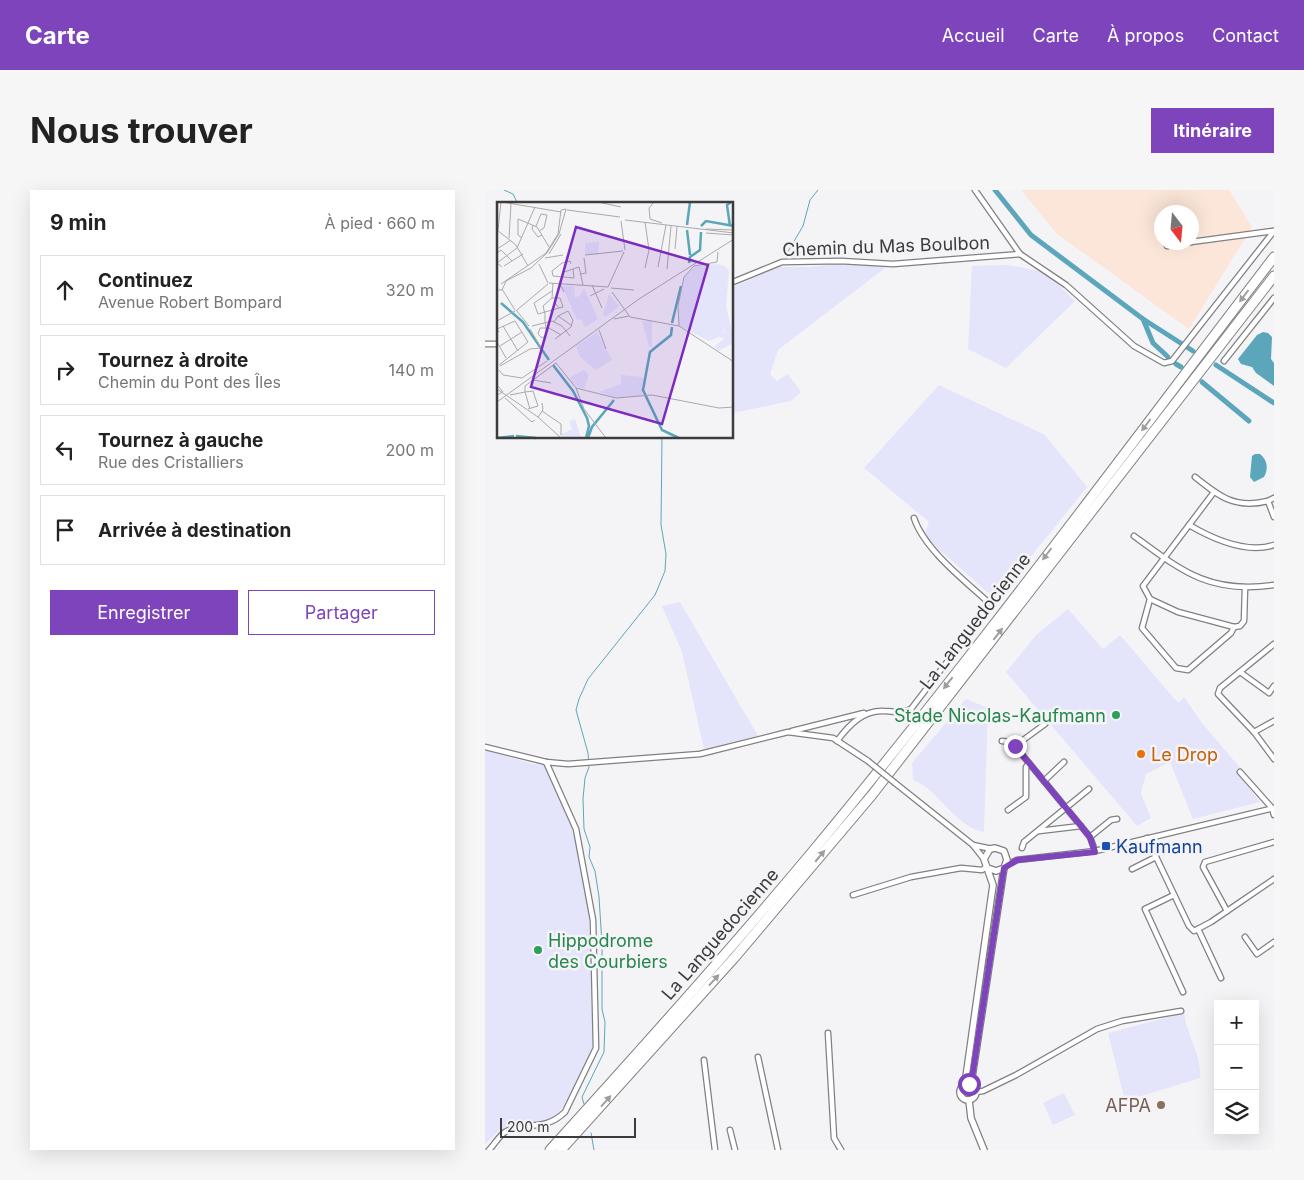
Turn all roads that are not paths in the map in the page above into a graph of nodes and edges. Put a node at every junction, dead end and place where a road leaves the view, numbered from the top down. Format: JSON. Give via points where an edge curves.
{"nodes":[{"id":1,"x":975,"y":190,"type":"edge"},
{"id":2,"x":1274,"y":231,"type":"edge"},
{"id":3,"x":1199,"y":241,"type":"edge"},
{"id":4,"x":1020,"y":254,"type":"junction"},
{"id":5,"x":1274,"y":257,"type":"edge"},
{"id":6,"x":1274,"y":276,"type":"edge"},
{"id":7,"x":734,"y":282,"type":"edge"},
{"id":8,"x":1274,"y":298,"type":"edge"},
{"id":9,"x":1224,"y":361,"type":"dead end"},
{"id":10,"x":1195,"y":477,"type":"dead end"},
{"id":11,"x":1214,"y":492,"type":"junction"},
{"id":12,"x":1274,"y":498,"type":"edge"},
{"id":13,"x":1268,"y":501,"type":"junction"},
{"id":14,"x":1274,"y":517,"type":"edge"},
{"id":15,"x":914,"y":518,"type":"dead end"},
{"id":16,"x":1189,"y":525,"type":"junction"},
{"id":17,"x":1134,"y":536,"type":"dead end"},
{"id":18,"x":1274,"y":545,"type":"edge"},
{"id":19,"x":1165,"y":558,"type":"junction"},
{"id":20,"x":1274,"y":586,"type":"edge"},
{"id":21,"x":1245,"y":588,"type":"junction"},
{"id":22,"x":1150,"y":599,"type":"junction"},
{"id":23,"x":1234,"y":627,"type":"junction"},
{"id":24,"x":1274,"y":644,"type":"edge"},
{"id":25,"x":1240,"y":672,"type":"junction"},
{"id":26,"x":1274,"y":686,"type":"edge"},
{"id":27,"x":868,"y":712,"type":"junction"},
{"id":28,"x":1274,"y":721,"type":"edge"},
{"id":29,"x":1045,"y":724,"type":"dead end"},
{"id":30,"x":788,"y":732,"type":"junction"},
{"id":31,"x":1254,"y":732,"type":"junction"},
{"id":32,"x":837,"y":741,"type":"junction"},
{"id":33,"x":1002,"y":741,"type":"dead end"},
{"id":34,"x":1015,"y":746,"type":"junction"},
{"id":35,"x":485,"y":747,"type":"edge"},
{"id":36,"x":1274,"y":759,"type":"edge"},
{"id":37,"x":546,"y":762,"type":"junction"},
{"id":38,"x":1064,"y":762,"type":"dead end"},
{"id":39,"x":1029,"y":763,"type":"junction"},
{"id":40,"x":1240,"y":772,"type":"dead end"},
{"id":41,"x":1044,"y":781,"type":"junction"},
{"id":42,"x":1089,"y":789,"type":"dead end"},
{"id":43,"x":1066,"y":808,"type":"junction"},
{"id":44,"x":1273,"y":808,"type":"edge"},
{"id":45,"x":1008,"y":810,"type":"dead end"},
{"id":46,"x":1274,"y":815,"type":"edge"},
{"id":47,"x":1117,"y":819,"type":"dead end"},
{"id":48,"x":1081,"y":826,"type":"junction"},
{"id":49,"x":1038,"y":831,"type":"junction"},
{"id":50,"x":1090,"y":837,"type":"junction"},
{"id":51,"x":1147,"y":838,"type":"junction"},
{"id":52,"x":1274,"y":842,"type":"edge"},
{"id":53,"x":973,"y":845,"type":"junction"},
{"id":54,"x":992,"y":848,"type":"junction"},
{"id":55,"x":1022,"y":848,"type":"dead end"},
{"id":56,"x":1095,"y":852,"type":"junction"},
{"id":57,"x":1005,"y":854,"type":"junction"},
{"id":58,"x":1156,"y":857,"type":"junction"},
{"id":59,"x":984,"y":859,"type":"junction"},
{"id":60,"x":1017,"y":860,"type":"junction"},
{"id":61,"x":1004,"y":867,"type":"junction"},
{"id":62,"x":987,"y":868,"type":"junction"},
{"id":63,"x":1132,"y":869,"type":"dead end"},
{"id":64,"x":1274,"y":880,"type":"edge"},
{"id":65,"x":853,"y":895,"type":"dead end"},
{"id":66,"x":1174,"y":895,"type":"junction"},
{"id":67,"x":1227,"y":911,"type":"junction"},
{"id":68,"x":1198,"y":929,"type":"junction"},
{"id":69,"x":1245,"y":937,"type":"dead end"},
{"id":70,"x":1274,"y":942,"type":"edge"},
{"id":71,"x":1221,"y":978,"type":"dead end"},
{"id":72,"x":1183,"y":992,"type":"dead end"},
{"id":73,"x":1181,"y":1011,"type":"dead end"},
{"id":74,"x":828,"y":1032,"type":"dead end"},
{"id":75,"x":758,"y":1057,"type":"dead end"},
{"id":76,"x":704,"y":1060,"type":"dead end"},
{"id":77,"x":968,"y":1084,"type":"junction"},
{"id":78,"x":976,"y":1092,"type":"junction"},
{"id":79,"x":969,"y":1100,"type":"junction"},
{"id":80,"x":730,"y":1130,"type":"dead end"},
{"id":81,"x":489,"y":1150,"type":"edge"},
{"id":82,"x":550,"y":1150,"type":"edge"},
{"id":83,"x":561,"y":1150,"type":"edge"},
{"id":84,"x":715,"y":1150,"type":"edge"},
{"id":85,"x":735,"y":1150,"type":"edge"},
{"id":86,"x":778,"y":1150,"type":"edge"},
{"id":87,"x":841,"y":1150,"type":"edge"},
{"id":88,"x":984,"y":1150,"type":"edge"}],
"edges":[{"from":1,"to":4,"type":"street"},
{"from":2,"to":3,"type":"street"},
{"from":2,"to":4,"type":"street","via":[[1172,361],[1164,363],[1134,346],[1066,285]]},
{"from":4,"to":7,"type":"street","name":"Chemin du Mas Boulbon","via":[[893,264],[841,260],[782,262]]},
{"from":5,"to":82,"type":"highway","name":"La Languedocienne","one_way":true,"via":[[884,764],[740,938]]},
{"from":83,"to":6,"type":"highway","name":"La Languedocienne","one_way":true,"via":[[735,957],[872,795]]},
{"from":8,"to":9,"type":"street"},
{"from":10,"to":11,"type":"street"},
{"from":11,"to":13,"type":"street","via":[[1238,504]]},
{"from":11,"to":16,"type":"street"},
{"from":12,"to":13,"type":"street"},
{"from":13,"to":14,"type":"street"},
{"from":15,"to":27,"type":"street","via":[[918,531],[988,602],[985,612],[911,709],[900,714]]},
{"from":16,"to":18,"type":"street","via":[[1207,536],[1250,548]]},
{"from":16,"to":19,"type":"street"},
{"from":17,"to":19,"type":"street"},
{"from":19,"to":21,"type":"street","via":[[1193,576],[1219,585]]},
{"from":19,"to":22,"type":"street","via":[[1143,586]]},
{"from":20,"to":21,"type":"street"},
{"from":21,"to":23,"type":"street","via":[[1244,621]]},
{"from":22,"to":23,"type":"street","via":[[1178,612]]},
{"from":22,"to":23,"type":"street","via":[[1143,631],[1176,668],[1182,670],[1189,670]]},
{"from":24,"to":25,"type":"street"},
{"from":25,"to":26,"type":"street","via":[[1269,693]]},
{"from":25,"to":31,"type":"street","via":[[1220,688],[1218,694]]},
{"from":27,"to":30,"type":"street"},
{"from":27,"to":32,"type":"street","via":[[847,728]]},
{"from":28,"to":31,"type":"street"},
{"from":29,"to":34,"type":"street"},
{"from":30,"to":32,"type":"street"},
{"from":30,"to":37,"type":"street","via":[[701,754],[591,763]]},
{"from":31,"to":36,"type":"street"},
{"from":32,"to":53,"type":"street","bridge":true},
{"from":33,"to":34,"type":"street"},
{"from":34,"to":39,"type":"street"},
{"from":35,"to":37,"type":"street"},
{"from":37,"to":81,"type":"street","via":[[576,830],[593,920],[596,1048],[565,1112],[557,1120],[509,1130]]},
{"from":38,"to":41,"type":"street"},
{"from":39,"to":41,"type":"street"},
{"from":39,"to":45,"type":"street","via":[[1026,766],[1026,797]]},
{"from":40,"to":44,"type":"street"},
{"from":41,"to":43,"type":"street"},
{"from":42,"to":43,"type":"street"},
{"from":43,"to":48,"type":"street"},
{"from":43,"to":49,"type":"street"},
{"from":44,"to":46,"type":"street"},
{"from":44,"to":51,"type":"street"},
{"from":47,"to":50,"type":"street"},
{"from":48,"to":49,"type":"street"},
{"from":48,"to":50,"type":"street"},
{"from":49,"to":55,"type":"street","via":[[1024,842]]},
{"from":50,"to":56,"type":"street"},
{"from":51,"to":56,"type":"street"},
{"from":51,"to":58,"type":"street"},
{"from":52,"to":67,"type":"street","via":[[1205,862],[1203,867]]},
{"from":53,"to":54,"type":"street"},
{"from":53,"to":59,"type":"street"},
{"from":54,"to":57,"type":"street"},
{"from":54,"to":59,"type":"street"},
{"from":56,"to":60,"type":"street"},
{"from":57,"to":60,"type":"street"},
{"from":57,"to":61,"type":"street"},
{"from":58,"to":63,"type":"street"},
{"from":58,"to":66,"type":"street"},
{"from":59,"to":62,"type":"street"},
{"from":60,"to":61,"type":"street"},
{"from":61,"to":62,"type":"street","via":[[996,871]]},
{"from":61,"to":77,"type":"street"},
{"from":62,"to":65,"type":"street","via":[[961,868],[911,877]]},
{"from":62,"to":77,"type":"street","via":[[993,885]]},
{"from":64,"to":67,"type":"street"},
{"from":66,"to":68,"type":"street","via":[[1191,929]]},
{"from":66,"to":72,"type":"street","via":[[1145,909]]},
{"from":67,"to":68,"type":"street"},
{"from":68,"to":71,"type":"street"},
{"from":69,"to":70,"type":"street","via":[[1257,954]]},
{"from":73,"to":78,"type":"street","via":[[1122,1021],[1097,1029],[1017,1075]]},
{"from":74,"to":87,"type":"street","via":[[834,1138]]},
{"from":75,"to":86,"type":"street"},
{"from":76,"to":84,"type":"street"},
{"from":77,"to":78,"type":"street"},
{"from":77,"to":79,"type":"street","via":[[960,1090],[961,1096]]},
{"from":78,"to":79,"type":"street"},
{"from":79,"to":88,"type":"street","via":[[971,1118]]},
{"from":80,"to":85,"type":"street"}]}
